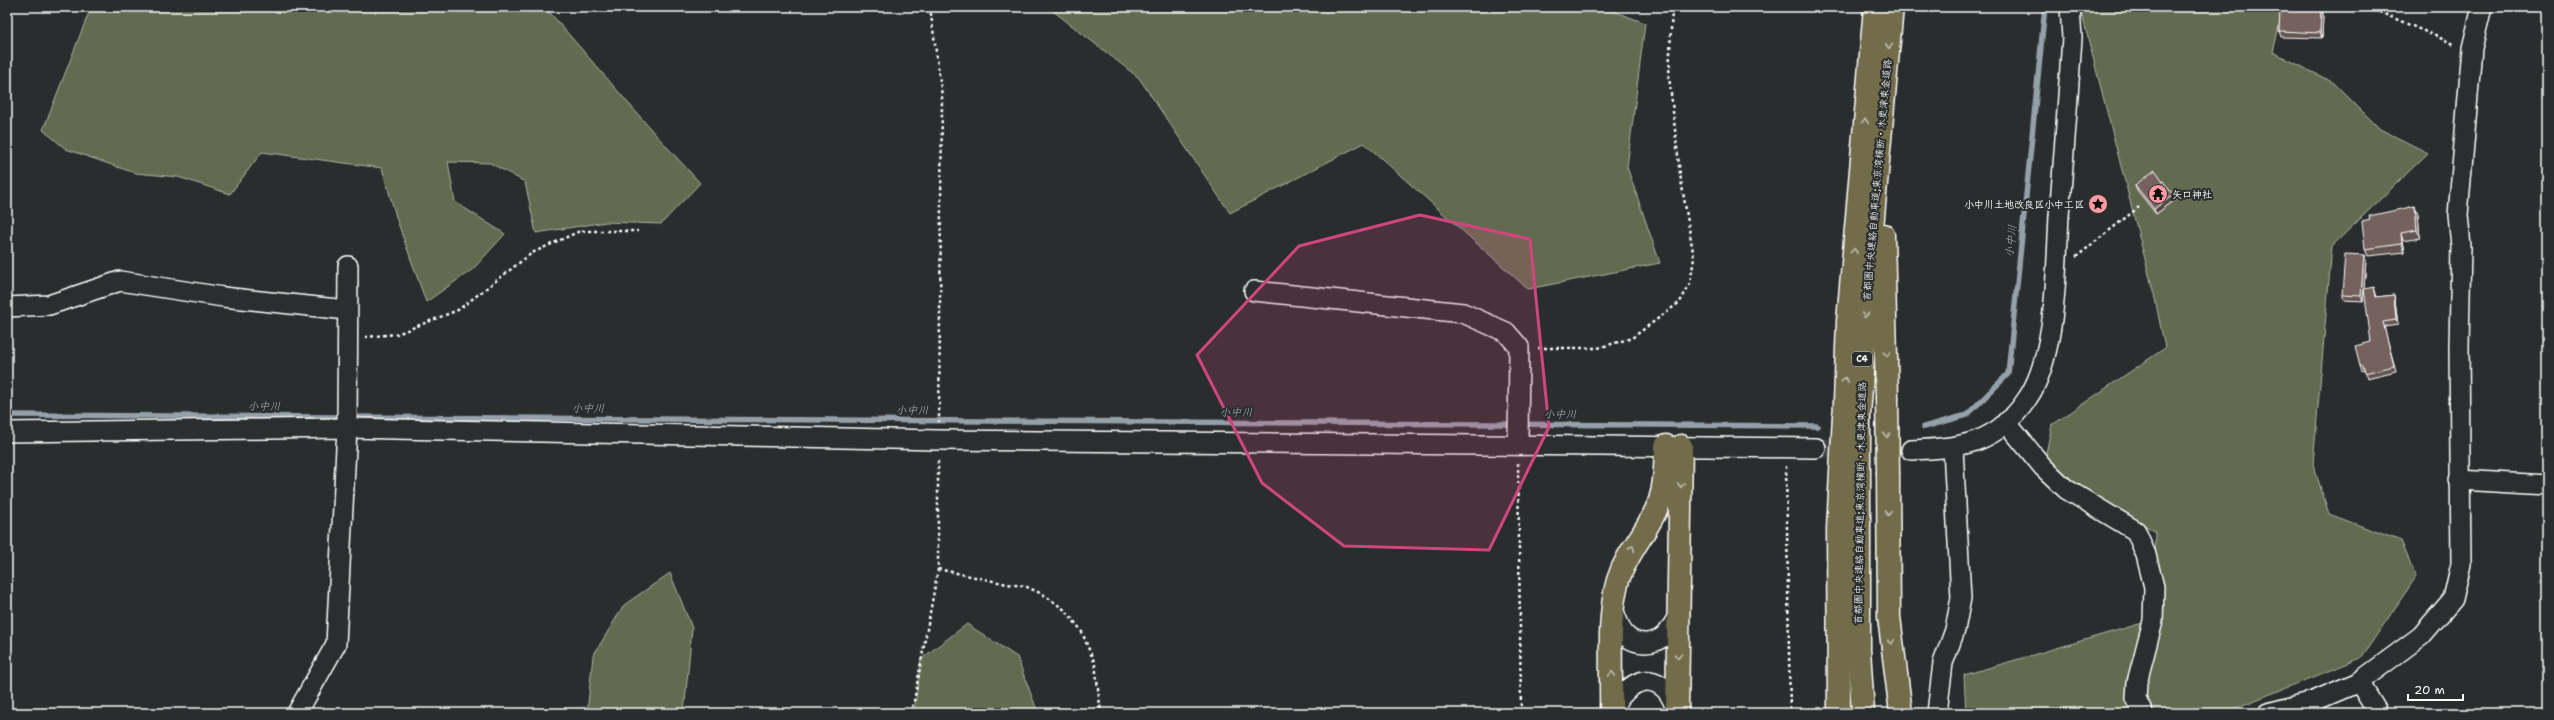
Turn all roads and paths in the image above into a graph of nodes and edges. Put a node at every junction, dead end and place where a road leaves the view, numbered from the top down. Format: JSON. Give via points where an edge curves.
{"nodes":[{"id":1,"x":930,"y":7,"type":"edge"},
{"id":2,"x":1672,"y":7,"type":"edge"},
{"id":3,"x":1875,"y":7,"type":"edge"},
{"id":4,"x":1892,"y":7,"type":"edge"},
{"id":5,"x":2070,"y":7,"type":"edge"},
{"id":6,"x":2368,"y":7,"type":"edge"},
{"id":7,"x":2482,"y":7,"type":"edge"},
{"id":8,"x":2472,"y":48,"type":"junction"},
{"id":9,"x":1880,"y":148,"type":"junction"},
{"id":10,"x":2139,"y":207,"type":"dead end"},
{"id":11,"x":638,"y":231,"type":"dead end"},
{"id":12,"x":348,"y":266,"type":"dead end"},
{"id":13,"x":2055,"y":270,"type":"junction"},
{"id":14,"x":1254,"y":291,"type":"dead end"},
{"id":15,"x":7,"y":307,"type":"edge"},
{"id":16,"x":348,"y":310,"type":"junction"},
{"id":17,"x":347,"y":339,"type":"junction"},
{"id":18,"x":1519,"y":347,"type":"junction"},
{"id":19,"x":1844,"y":415,"type":"junction"},
{"id":20,"x":347,"y":419,"type":"junction"},
{"id":21,"x":2006,"y":422,"type":"junction"},
{"id":22,"x":7,"y":432,"type":"edge"},
{"id":23,"x":938,"y":440,"type":"junction"},
{"id":24,"x":1518,"y":440,"type":"junction"},
{"id":25,"x":1673,"y":446,"type":"junction"},
{"id":26,"x":1786,"y":448,"type":"junction"},
{"id":27,"x":1816,"y":448,"type":"tunnel mouth"},
{"id":28,"x":1953,"y":448,"type":"junction"},
{"id":29,"x":1911,"y":450,"type":"tunnel mouth"},
{"id":30,"x":2459,"y":480,"type":"junction"},
{"id":31,"x":2547,"y":485,"type":"edge"},
{"id":32,"x":938,"y":569,"type":"junction"},
{"id":33,"x":1613,"y":609,"type":"junction"},
{"id":34,"x":1679,"y":614,"type":"junction"},
{"id":35,"x":2359,"y":682,"type":"junction"},
{"id":36,"x":1677,"y":711,"type":"edge"},
{"id":37,"x":297,"y":713,"type":"edge"},
{"id":38,"x":910,"y":713,"type":"edge"},
{"id":39,"x":1101,"y":713,"type":"edge"},
{"id":40,"x":1521,"y":713,"type":"edge"},
{"id":41,"x":1611,"y":713,"type":"edge"},
{"id":42,"x":1790,"y":713,"type":"edge"},
{"id":43,"x":1839,"y":713,"type":"edge"},
{"id":44,"x":1853,"y":713,"type":"edge"},
{"id":45,"x":1863,"y":713,"type":"edge"},
{"id":46,"x":1901,"y":713,"type":"edge"},
{"id":47,"x":1937,"y":713,"type":"edge"},
{"id":48,"x":2143,"y":713,"type":"edge"},
{"id":49,"x":2268,"y":713,"type":"edge"},
{"id":50,"x":2378,"y":713,"type":"edge"}],
"edges":[{"from":1,"to":23,"type":"path","via":[[942,96]]},
{"from":2,"to":18,"type":"path","via":[[1669,76],[1680,174],[1694,258],[1690,284],[1680,302],[1632,338],[1598,348]]},
{"from":19,"to":3,"type":"highway","name":"首都圏中央連絡自動車道;東京湾横断・木更津東金道路","number":"C4","one_way":true,"via":[[1849,313]]},
{"from":4,"to":9,"type":"highway","name":"首都圏中央連絡自動車道;東京湾横断・木更津東金道路","number":"C4","one_way":true},
{"from":5,"to":13,"type":"street","via":[[2072,38]]},
{"from":6,"to":8,"type":"path","via":[[2460,46]]},
{"from":7,"to":8,"type":"street"},
{"from":8,"to":30,"type":"street","via":[[2458,215],[2461,246]]},
{"from":9,"to":45,"type":"highway","name":"首都圏中央連絡自動車道;東京湾横断・木更津東金道路","number":"C4","one_way":true,"via":[[1859,416],[1859,649]]},
{"from":9,"to":46,"type":"highway","one_way":true,"bridge":true,"via":[[1887,397],[1889,617]]},
{"from":10,"to":13,"type":"path","via":[[2067,265]]},
{"from":11,"to":17,"type":"path","via":[[580,231],[532,253],[458,310],[397,334]]},
{"from":12,"to":16,"type":"street"},
{"from":13,"to":21,"type":"street","via":[[2049,334],[2042,368],[2028,399]]},
{"from":14,"to":18,"type":"street","via":[[1464,313],[1506,332]]},
{"from":15,"to":16,"type":"street","via":[[49,305],[120,281],[223,297]]},
{"from":16,"to":17,"type":"street"},
{"from":17,"to":20,"type":"street"},
{"from":18,"to":24,"type":"street"},
{"from":19,"to":43,"type":"highway","via":[[1838,529]]},
{"from":19,"to":44,"type":"highway","name":"首都圏中央連絡自動車道;東京湾横断・木更津東金道路","number":"C4"},
{"from":20,"to":22,"type":"street"},
{"from":20,"to":23,"type":"street"},
{"from":20,"to":37,"type":"street","via":[[336,644]]},
{"from":21,"to":28,"type":"street","via":[[1992,434]]},
{"from":21,"to":48,"type":"street","via":[[2066,489],[2136,531],[2146,555],[2154,587],[2153,620],[2137,682],[2136,698]]},
{"from":23,"to":24,"type":"street"},
{"from":23,"to":32,"type":"path"},
{"from":24,"to":25,"type":"street"},
{"from":24,"to":40,"type":"path"},
{"from":25,"to":26,"type":"street"},
{"from":33,"to":25,"type":"highway","one_way":true,"via":[[1625,560],[1660,501]]},
{"from":25,"to":34,"type":"highway","one_way":true},
{"from":26,"to":27,"type":"street"},
{"from":26,"to":42,"type":"path"},
{"from":28,"to":29,"type":"street"},
{"from":28,"to":47,"type":"street","via":[[1960,598],[1955,630],[1942,663]]},
{"from":30,"to":31,"type":"street"},
{"from":30,"to":35,"type":"street","via":[[2461,564],[2453,599],[2421,636]]},
{"from":32,"to":38,"type":"path"},
{"from":32,"to":39,"type":"path","via":[[1025,586],[1044,595],[1065,610],[1081,630],[1094,664]]},
{"from":33,"to":34,"type":"street","via":[[1623,633],[1632,641],[1642,643],[1664,637]]},
{"from":41,"to":33,"type":"highway","one_way":true},
{"from":34,"to":36,"type":"highway","one_way":true},
{"from":35,"to":49,"type":"street","via":[[2314,700]]},
{"from":35,"to":50,"type":"street"},
{"from":36,"to":41,"type":"street","via":[[1666,691],[1657,684],[1647,682],[1626,689]]}]}
